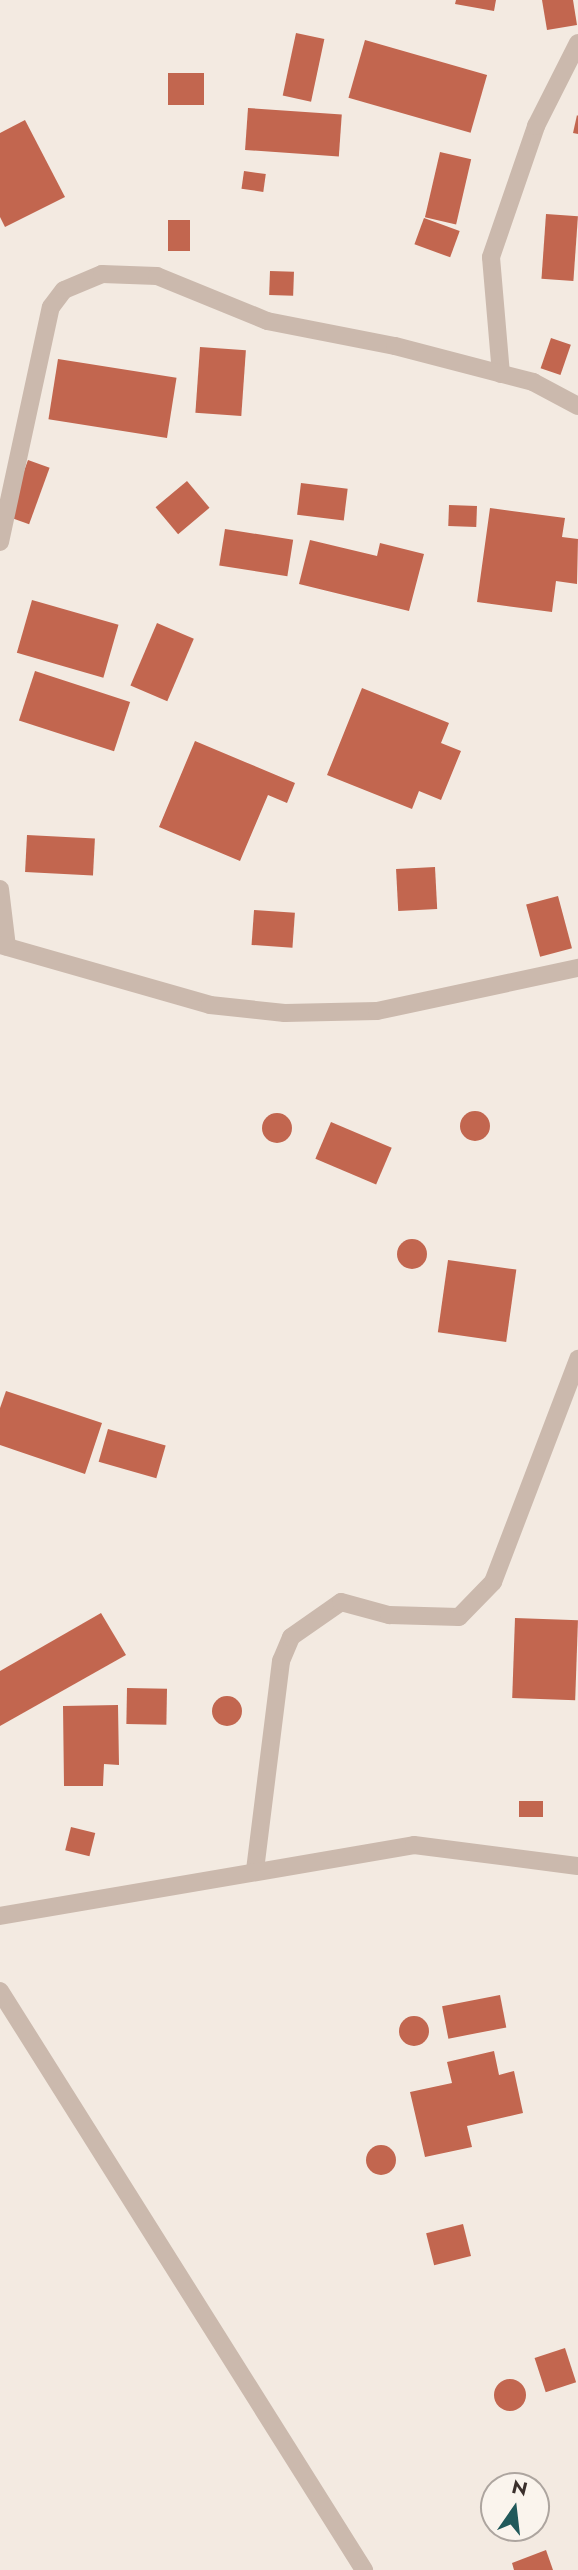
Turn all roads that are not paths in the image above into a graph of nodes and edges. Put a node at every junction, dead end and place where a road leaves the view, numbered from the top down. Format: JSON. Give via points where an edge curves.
{"nodes":[{"id":1,"x":578,"y":43,"type":"edge"},
{"id":2,"x":501,"y":374,"type":"junction"},
{"id":3,"x":578,"y":406,"type":"edge"},
{"id":4,"x":0,"y":542,"type":"edge"},
{"id":5,"x":0,"y":889,"type":"edge"},
{"id":6,"x":4,"y":946,"type":"edge"},
{"id":7,"x":578,"y":968,"type":"edge"},
{"id":8,"x":578,"y":1359,"type":"edge"},
{"id":9,"x":578,"y":1866,"type":"edge"},
{"id":10,"x":255,"y":1870,"type":"junction"},
{"id":11,"x":0,"y":1916,"type":"edge"},
{"id":12,"x":0,"y":1991,"type":"edge"},
{"id":13,"x":364,"y":2570,"type":"edge"}],
"edges":[{"from":1,"to":2,"type":"street","via":[[536,125],[491,257]]},
{"from":2,"to":3,"type":"street","via":[[533,382]]},
{"from":2,"to":4,"type":"street","via":[[395,346],[267,321],[158,276],[102,274],[64,290],[51,307]]},
{"from":5,"to":6,"type":"street"},
{"from":6,"to":7,"type":"street","via":[[210,1005],[285,1013],[377,1011]]},
{"from":8,"to":10,"type":"street","via":[[493,1582],[459,1617],[388,1615],[341,1602],[291,1637],[281,1661]]},
{"from":9,"to":10,"type":"street","via":[[414,1845]]},
{"from":10,"to":11,"type":"street"},
{"from":12,"to":13,"type":"street"}]}
